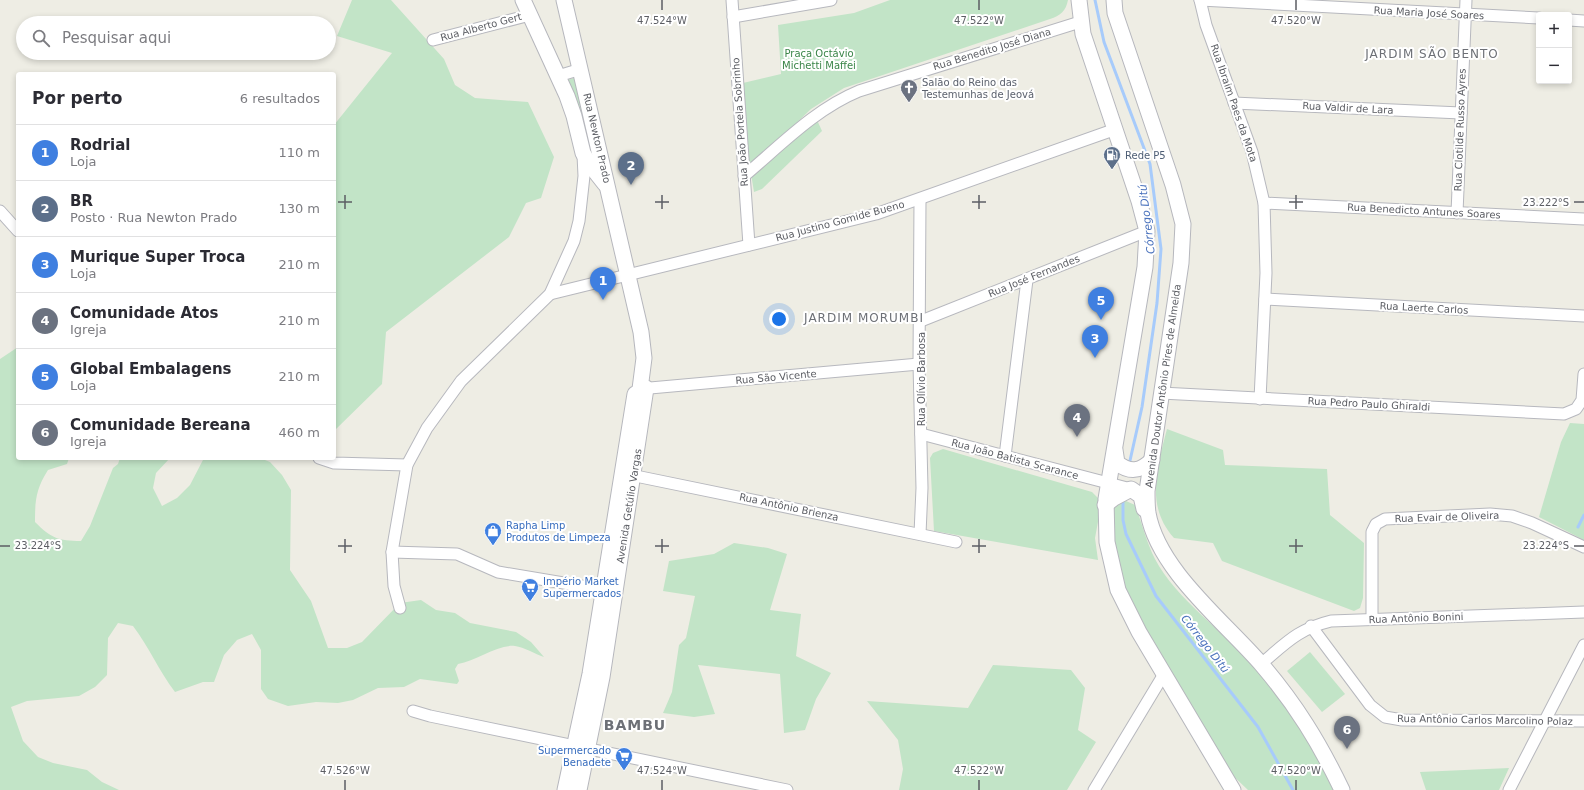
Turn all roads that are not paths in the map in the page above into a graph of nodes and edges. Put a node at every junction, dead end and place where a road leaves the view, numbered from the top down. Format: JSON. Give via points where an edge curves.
{"nodes":[{"id":1,"x":523,"y":0,"type":"edge"},
{"id":2,"x":564,"y":0,"type":"edge"},
{"id":3,"x":732,"y":0,"type":"edge"},
{"id":4,"x":832,"y":0,"type":"edge"},
{"id":5,"x":1079,"y":0,"type":"edge"},
{"id":6,"x":1114,"y":0,"type":"edge"},
{"id":7,"x":1200,"y":0,"type":"edge"},
{"id":8,"x":1466,"y":0,"type":"edge"},
{"id":9,"x":530,"y":14,"type":"junction"},
{"id":10,"x":1465,"y":14,"type":"junction"},
{"id":11,"x":733,"y":17,"type":"junction"},
{"id":12,"x":1536,"y":18,"type":"edge"},
{"id":13,"x":1572,"y":20,"type":"edge"},
{"id":14,"x":1584,"y":21,"type":"edge"},
{"id":15,"x":1080,"y":22,"type":"junction"},
{"id":16,"x":433,"y":40,"type":"dead end"},
{"id":17,"x":581,"y":69,"type":"junction"},
{"id":18,"x":558,"y":76,"type":"junction"},
{"id":19,"x":1234,"y":102,"type":"junction"},
{"id":20,"x":1461,"y":113,"type":"junction"},
{"id":21,"x":1116,"y":129,"type":"junction"},
{"id":22,"x":583,"y":153,"type":"junction"},
{"id":23,"x":744,"y":176,"type":"junction"},
{"id":24,"x":607,"y":186,"type":"junction"},
{"id":25,"x":920,"y":200,"type":"junction"},
{"id":26,"x":1264,"y":203,"type":"junction"},
{"id":27,"x":0,"y":210,"type":"edge"},
{"id":28,"x":1457,"y":213,"type":"junction"},
{"id":29,"x":1584,"y":219,"type":"edge"},
{"id":30,"x":16,"y":229,"type":"edge"},
{"id":31,"x":1148,"y":231,"type":"junction"},
{"id":32,"x":749,"y":245,"type":"junction"},
{"id":33,"x":628,"y":276,"type":"junction"},
{"id":34,"x":1027,"y":280,"type":"junction"},
{"id":35,"x":550,"y":294,"type":"junction"},
{"id":36,"x":1264,"y":299,"type":"junction"},
{"id":37,"x":1584,"y":316,"type":"edge"},
{"id":38,"x":921,"y":321,"type":"junction"},
{"id":39,"x":920,"y":364,"type":"junction"},
{"id":40,"x":1584,"y":374,"type":"edge"},
{"id":41,"x":640,"y":390,"type":"junction"},
{"id":42,"x":1161,"y":393,"type":"junction"},
{"id":43,"x":1260,"y":399,"type":"junction"},
{"id":44,"x":921,"y":434,"type":"junction"},
{"id":45,"x":1115,"y":445,"type":"junction"},
{"id":46,"x":1005,"y":456,"type":"junction"},
{"id":47,"x":325,"y":460,"type":"edge"},
{"id":48,"x":1152,"y":460,"type":"junction"},
{"id":49,"x":407,"y":465,"type":"junction"},
{"id":50,"x":628,"y":475,"type":"junction"},
{"id":51,"x":1108,"y":483,"type":"junction"},
{"id":52,"x":1131,"y":489,"type":"junction"},
{"id":53,"x":1106,"y":505,"type":"junction"},
{"id":54,"x":920,"y":534,"type":"junction"},
{"id":55,"x":956,"y":542,"type":"dead end"},
{"id":56,"x":1584,"y":547,"type":"edge"},
{"id":57,"x":392,"y":552,"type":"junction"},
{"id":58,"x":1164,"y":553,"type":"junction"},
{"id":59,"x":609,"y":590,"type":"junction"},
{"id":60,"x":400,"y":608,"type":"dead end"},
{"id":61,"x":1584,"y":612,"type":"edge"},
{"id":62,"x":1372,"y":620,"type":"junction"},
{"id":63,"x":1311,"y":626,"type":"junction"},
{"id":64,"x":1584,"y":645,"type":"edge"},
{"id":65,"x":1261,"y":664,"type":"junction"},
{"id":66,"x":1164,"y":674,"type":"junction"},
{"id":67,"x":412,"y":711,"type":"dead end"},
{"id":68,"x":1545,"y":721,"type":"junction"},
{"id":69,"x":1584,"y":721,"type":"edge"},
{"id":70,"x":582,"y":746,"type":"junction"},
{"id":71,"x":565,"y":790,"type":"edge"},
{"id":72,"x":579,"y":790,"type":"edge"},
{"id":73,"x":787,"y":790,"type":"edge"},
{"id":74,"x":1094,"y":790,"type":"edge"},
{"id":75,"x":1233,"y":790,"type":"edge"},
{"id":76,"x":1342,"y":790,"type":"edge"},
{"id":77,"x":1510,"y":790,"type":"edge"}],
"edges":[{"from":1,"to":9,"type":"main road"},
{"from":2,"to":17,"type":"main road","name":"Rua Newton Prado"},
{"from":3,"to":11,"type":"street","name":"Rua João Portela Sobrinho"},
{"from":4,"to":11,"type":"street"},
{"from":5,"to":15,"type":"main road"},
{"from":6,"to":42,"type":"main road","name":"Avenida Doutor Antônio Pires de Almeida","via":[[1115,13],[1173,184],[1183,224],[1181,263]]},
{"from":7,"to":10,"type":"street","name":"Rua Maria José Soares"},
{"from":7,"to":19,"type":"street","name":"Rua Ibraim Paes da Mota","via":[[1206,25]]},
{"from":8,"to":10,"type":"street","name":"Rua Clotilde Russo Ayres"},
{"from":9,"to":16,"type":"street","name":"Rua Alberto Gert"},
{"from":9,"to":18,"type":"main road"},
{"from":10,"to":12,"type":"street","name":"Rua Maria José Soares"},
{"from":10,"to":20,"type":"street","name":"Rua Clotilde Russo Ayres"},
{"from":11,"to":23,"type":"street","name":"Rua João Portela Sobrinho"},
{"from":13,"to":14,"type":"street"},
{"from":15,"to":21,"type":"main road"},
{"from":15,"to":23,"type":"street","name":"Rua Benedito José Diana","via":[[859,90],[826,107]]},
{"from":17,"to":18,"type":"street"},
{"from":17,"to":24,"type":"main road","name":"Rua Newton Prado"},
{"from":18,"to":22,"type":"main road","via":[[574,116]]},
{"from":19,"to":20,"type":"street","name":"Rua Valdir de Lara"},
{"from":19,"to":26,"type":"street","name":"Rua Ibraim Paes da Mota","via":[[1252,152]]},
{"from":20,"to":28,"type":"street","name":"Rua Clotilde Russo Ayres"},
{"from":21,"to":25,"type":"street","name":"Rua Justino Gomide Bueno"},
{"from":21,"to":31,"type":"main road"},
{"from":22,"to":24,"type":"main road"},
{"from":22,"to":35,"type":"street","via":[[584,176],[579,221],[574,241]]},
{"from":23,"to":32,"type":"street","name":"Rua João Portela Sobrinho"},
{"from":24,"to":33,"type":"main road","name":"Rua Newton Prado"},
{"from":25,"to":32,"type":"street","name":"Rua Justino Gomide Bueno","via":[[876,214]]},
{"from":25,"to":38,"type":"street","name":"Rua Olívio Barbosa"},
{"from":26,"to":28,"type":"street","name":"Rua Benedicto Antunes Soares"},
{"from":26,"to":36,"type":"street","name":"Rua Ibraim Paes da Mota"},
{"from":27,"to":30,"type":"street"},
{"from":28,"to":29,"type":"street","name":"Rua Benedicto Antunes Soares"},
{"from":31,"to":34,"type":"street","name":"Rua José Fernandes"},
{"from":31,"to":45,"type":"main road","via":[[1145,267]]},
{"from":32,"to":33,"type":"street","name":"Rua Justino Gomide Bueno"},
{"from":33,"to":35,"type":"street","name":"Rua Justino Gomide Bueno"},
{"from":33,"to":41,"type":"main road","name":"Avenida Getúlio Vargas","via":[[641,332],[644,358]]},
{"from":34,"to":38,"type":"street","name":"Rua José Fernandes"},
{"from":34,"to":46,"type":"street"},
{"from":35,"to":49,"type":"street","via":[[461,381],[427,428]]},
{"from":36,"to":37,"type":"street","name":"Rua Laerte Carlos"},
{"from":36,"to":43,"type":"street","name":"Rua Ibraim Paes da Mota"},
{"from":38,"to":39,"type":"street","name":"Rua Olívio Barbosa"},
{"from":39,"to":41,"type":"street","name":"Rua São Vicente"},
{"from":39,"to":44,"type":"street","name":"Rua Olívio Barbosa"},
{"from":40,"to":43,"type":"street","name":"Rua Pedro Paulo Ghiraldi","via":[[1582,400],[1576,409],[1564,414]]},
{"from":41,"to":50,"type":"main road","name":"Avenida Getúlio Vargas"},
{"from":42,"to":43,"type":"street","name":"Rua Pedro Paulo Ghiraldi"},
{"from":42,"to":48,"type":"main road","name":"Avenida Doutor Antônio Pires de Almeida"},
{"from":44,"to":46,"type":"street","name":"Rua João Batista Scarance"},
{"from":44,"to":54,"type":"street","name":"Rua Olívio Barbosa"},
{"from":45,"to":48,"type":"main road","via":[[1115,460],[1124,469],[1142,468]]},
{"from":45,"to":51,"type":"main road"},
{"from":46,"to":51,"type":"street","name":"Rua João Batista Scarance"},
{"from":47,"to":49,"type":"street","via":[[334,463]]},
{"from":48,"to":58,"type":"main road","name":"Avenida Doutor Antônio Pires de Almeida","via":[[1147,491],[1148,513]]},
{"from":49,"to":57,"type":"street"},
{"from":50,"to":54,"type":"street","name":"Rua Antônio Brienza"},
{"from":50,"to":59,"type":"main road","name":"Avenida Getúlio Vargas"},
{"from":51,"to":52,"type":"street","name":"Rua João Batista Scarance"},
{"from":51,"to":53,"type":"main road"},
{"from":52,"to":53,"type":"main road"},
{"from":52,"to":58,"type":"main road","via":[[1141,496],[1149,534],[1158,550]]},
{"from":53,"to":66,"type":"main road","via":[[1107,542],[1118,590]]},
{"from":54,"to":55,"type":"street","name":"Rua Antônio Brienza"},
{"from":56,"to":62,"type":"street","name":"Rua Evair de Oliveira","via":[[1532,522],[1512,516],[1490,514],[1385,519],[1376,524],[1372,532]]},
{"from":57,"to":59,"type":"street","via":[[457,554],[498,572]]},
{"from":57,"to":60,"type":"street","via":[[394,586]]},
{"from":58,"to":65,"type":"main road","name":"Avenida Doutor Antônio Pires de Almeida","via":[[1185,582]]},
{"from":59,"to":70,"type":"main road","name":"Avenida Getúlio Vargas"},
{"from":61,"to":62,"type":"street","name":"Rua Antônio Bonini"},
{"from":62,"to":63,"type":"street","name":"Rua Antônio Bonini","via":[[1331,621]]},
{"from":63,"to":65,"type":"street","name":"Rua Antônio Bonini","via":[[1291,638]]},
{"from":63,"to":68,"type":"street","name":"Rua Antônio Carlos Marcolino Polaz","via":[[1370,705],[1385,717],[1402,720]]},
{"from":64,"to":68,"type":"street"},
{"from":65,"to":76,"type":"main road","name":"Avenida Doutor Antônio Pires de Almeida","via":[[1308,724]]},
{"from":66,"to":74,"type":"street"},
{"from":66,"to":75,"type":"main road"},
{"from":67,"to":70,"type":"street"},
{"from":68,"to":69,"type":"street","name":"Rua Antônio Carlos Marcolino Polaz"},
{"from":68,"to":77,"type":"street"},
{"from":70,"to":71,"type":"main road","name":"Avenida Getúlio Vargas"},
{"from":70,"to":72,"type":"main road","name":"Avenida Getúlio Vargas"},
{"from":70,"to":73,"type":"street"}]}
